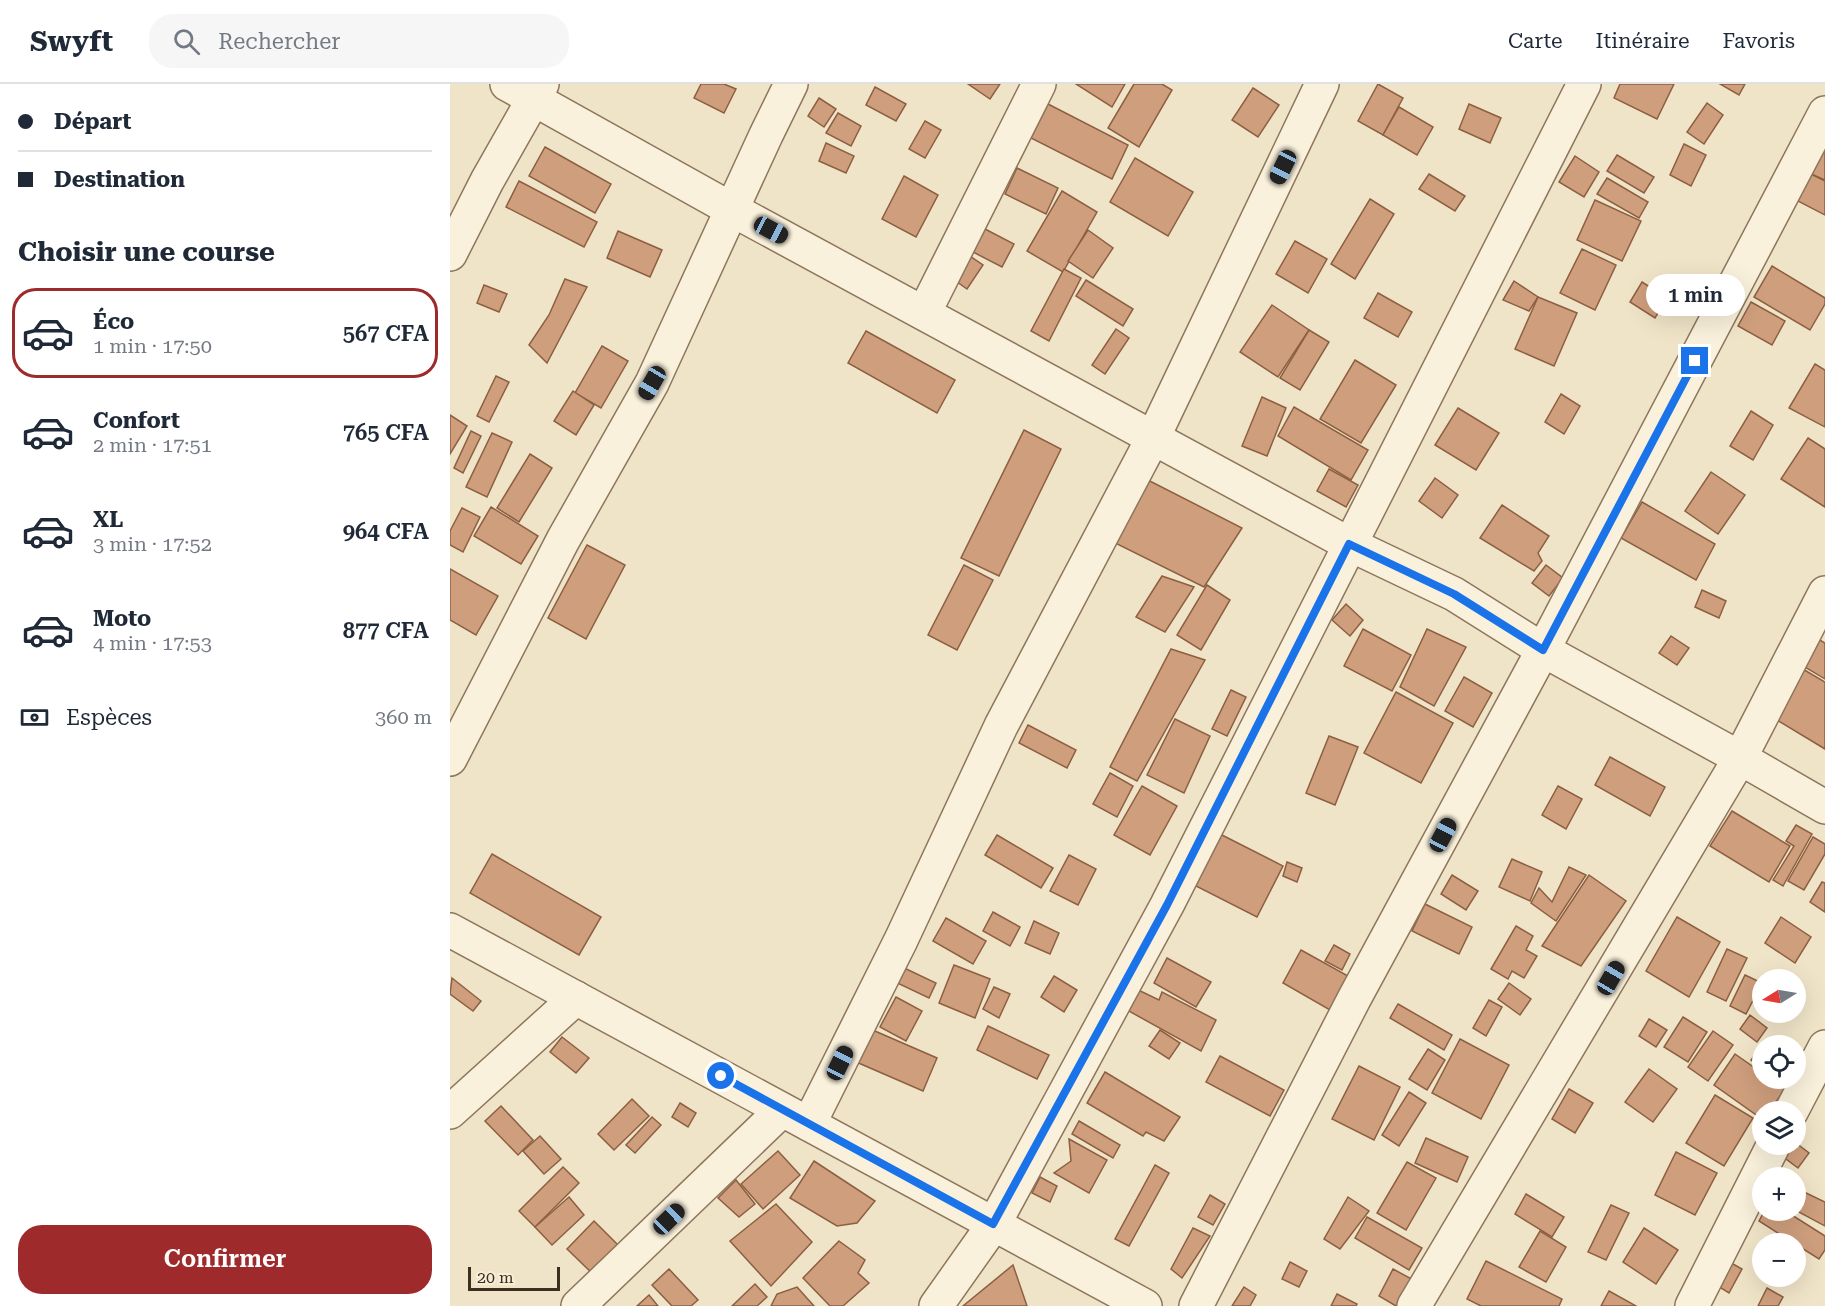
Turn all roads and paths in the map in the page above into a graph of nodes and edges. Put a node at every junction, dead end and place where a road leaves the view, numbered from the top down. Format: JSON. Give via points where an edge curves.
{"nodes":[{"id":1,"x":791,"y":84,"type":"edge"},
{"id":2,"x":1039,"y":84,"type":"edge"},
{"id":3,"x":1322,"y":84,"type":"edge"},
{"id":4,"x":1584,"y":84,"type":"edge"},
{"id":5,"x":527,"y":89,"type":"edge"},
{"id":6,"x":1825,"y":113,"type":"edge"},
{"id":7,"x":731,"y":209,"type":"junction"},
{"id":8,"x":450,"y":254,"type":"edge"},
{"id":9,"x":924,"y":313,"type":"junction"},
{"id":10,"x":1153,"y":438,"type":"junction"},
{"id":11,"x":1349,"y":544,"type":"junction"},
{"id":12,"x":1825,"y":593,"type":"edge"},
{"id":13,"x":1543,"y":650,"type":"junction"},
{"id":14,"x":1740,"y":758,"type":"junction"},
{"id":15,"x":450,"y":759,"type":"edge"},
{"id":16,"x":1825,"y":807,"type":"edge"},
{"id":17,"x":450,"y":930,"type":"edge"},
{"id":18,"x":576,"y":998,"type":"junction"},
{"id":19,"x":1825,"y":1047,"type":"edge"},
{"id":20,"x":1797,"y":1101,"type":"edge"},
{"id":21,"x":450,"y":1112,"type":"edge"},
{"id":22,"x":796,"y":1117,"type":"junction"},
{"id":23,"x":1768,"y":1155,"type":"edge"},
{"id":24,"x":993,"y":1224,"type":"junction"},
{"id":25,"x":578,"y":1306,"type":"edge"},
{"id":26,"x":936,"y":1306,"type":"edge"},
{"id":27,"x":1145,"y":1306,"type":"edge"},
{"id":28,"x":1196,"y":1306,"type":"edge"},
{"id":29,"x":1414,"y":1306,"type":"edge"},
{"id":30,"x":1692,"y":1306,"type":"edge"}],
"edges":[{"from":1,"to":7,"type":"street"},
{"from":2,"to":9,"type":"street"},
{"from":3,"to":10,"type":"street"},
{"from":4,"to":11,"type":"street"},
{"from":5,"to":7,"type":"street"},
{"from":5,"to":8,"type":"street"},
{"from":6,"to":13,"type":"street"},
{"from":7,"to":9,"type":"street"},
{"from":7,"to":15,"type":"street","via":[[652,383],[563,540]]},
{"from":9,"to":10,"type":"street"},
{"from":10,"to":11,"type":"street"},
{"from":10,"to":22,"type":"street","via":[[1000,726],[902,940]]},
{"from":11,"to":13,"type":"street","via":[[1454,594]]},
{"from":11,"to":24,"type":"street","via":[[1167,905]]},
{"from":12,"to":14,"type":"street"},
{"from":13,"to":14,"type":"street"},
{"from":13,"to":28,"type":"street","via":[[1354,999]]},
{"from":14,"to":16,"type":"street"},
{"from":14,"to":29,"type":"street"},
{"from":17,"to":18,"type":"street"},
{"from":18,"to":21,"type":"street"},
{"from":18,"to":22,"type":"street"},
{"from":19,"to":20,"type":"street"},
{"from":22,"to":24,"type":"street"},
{"from":22,"to":25,"type":"street"},
{"from":23,"to":30,"type":"street"},
{"from":24,"to":26,"type":"street"},
{"from":24,"to":27,"type":"street"}]}
